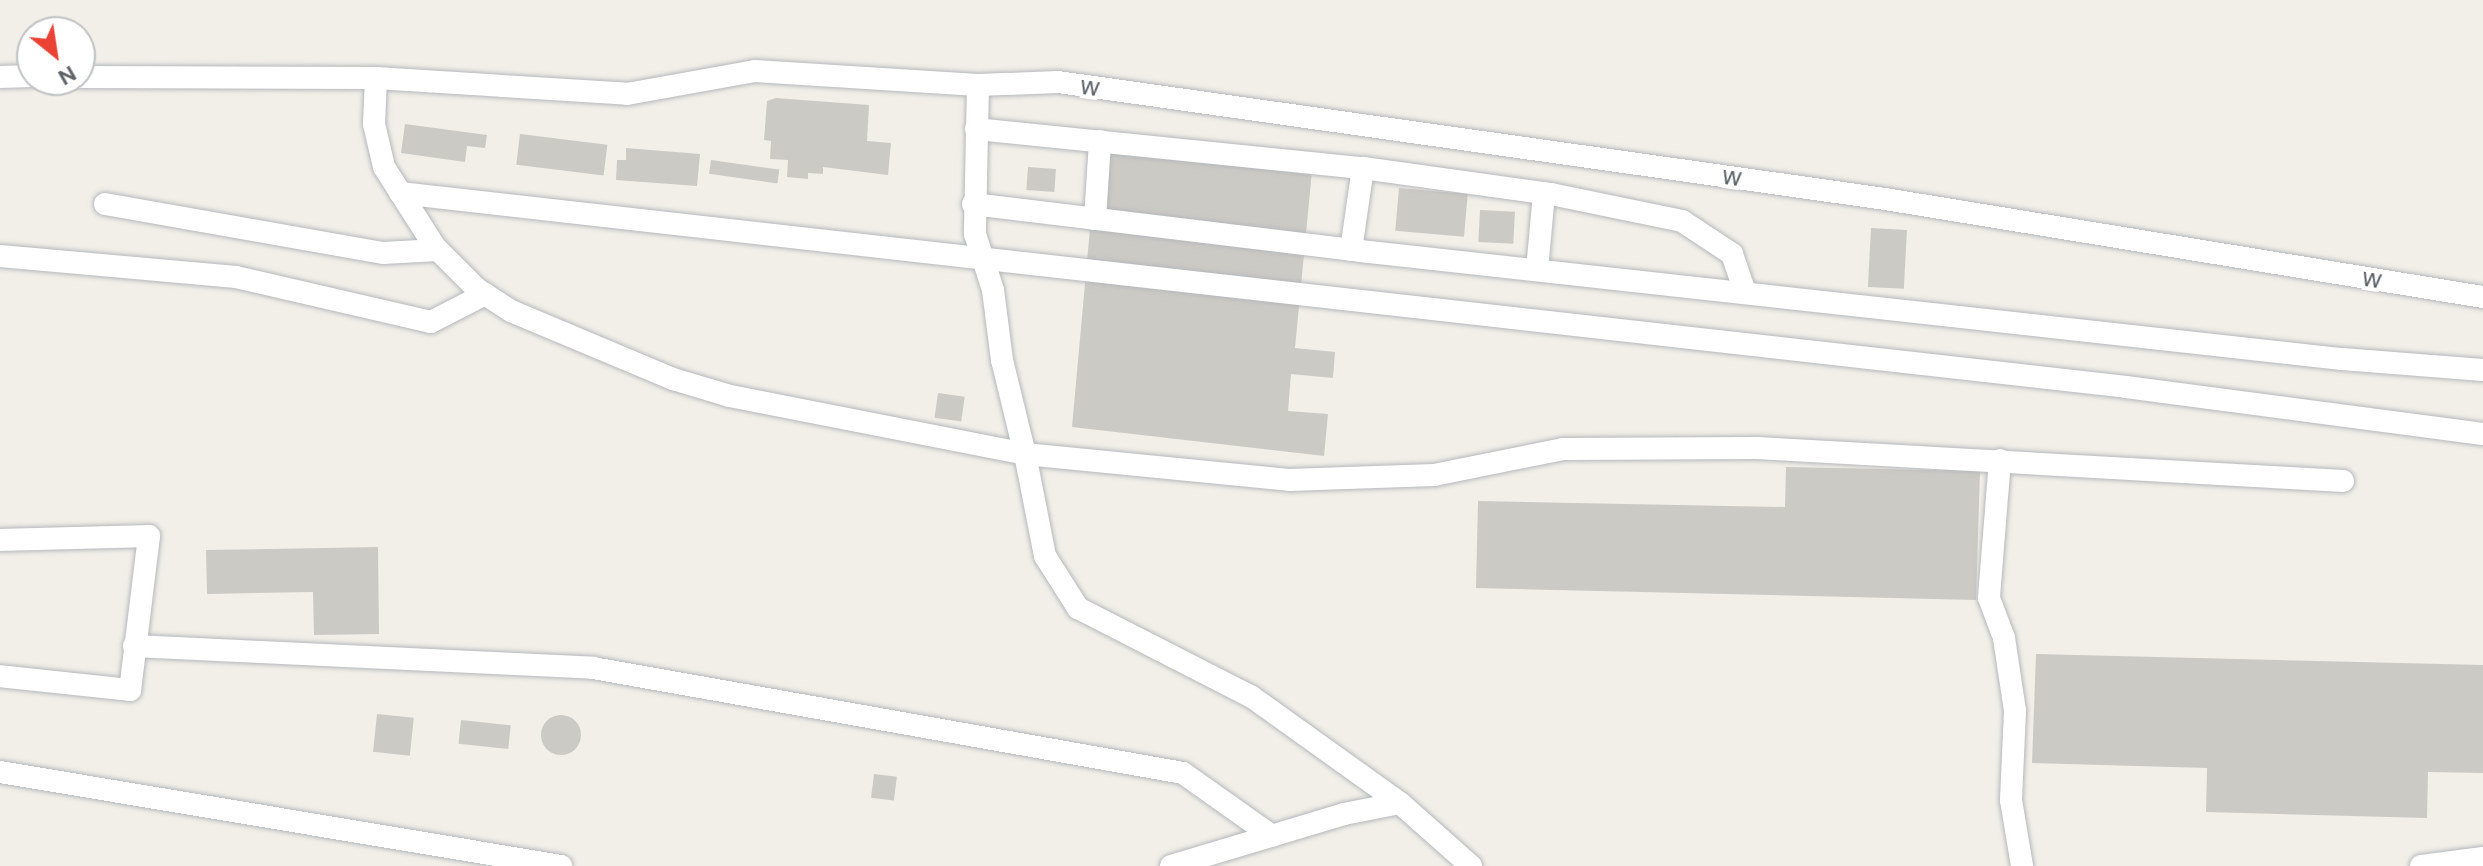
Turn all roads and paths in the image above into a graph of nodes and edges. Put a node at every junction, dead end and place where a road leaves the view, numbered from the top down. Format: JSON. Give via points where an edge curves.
{"nodes":[{"id":1,"x":96,"y":77,"type":"edge"},
{"id":2,"x":376,"y":78,"type":"junction"},
{"id":3,"x":978,"y":85,"type":"junction"},
{"id":4,"x":976,"y":129,"type":"junction"},
{"id":5,"x":1100,"y":141,"type":"junction"},
{"id":6,"x":1363,"y":168,"type":"junction"},
{"id":7,"x":400,"y":193,"type":"junction"},
{"id":8,"x":1544,"y":193,"type":"junction"},
{"id":9,"x":105,"y":204,"type":"dead end"},
{"id":10,"x":973,"y":204,"type":"junction"},
{"id":11,"x":1095,"y":219,"type":"junction"},
{"id":12,"x":438,"y":250,"type":"junction"},
{"id":13,"x":1351,"y":250,"type":"junction"},
{"id":14,"x":0,"y":256,"type":"edge"},
{"id":15,"x":983,"y":259,"type":"junction"},
{"id":16,"x":1537,"y":270,"type":"junction"},
{"id":17,"x":1745,"y":292,"type":"junction"},
{"id":18,"x":485,"y":294,"type":"junction"},
{"id":19,"x":2483,"y":297,"type":"edge"},
{"id":20,"x":2483,"y":370,"type":"edge"},
{"id":21,"x":2483,"y":434,"type":"edge"},
{"id":22,"x":1025,"y":454,"type":"junction"},
{"id":23,"x":2000,"y":460,"type":"junction"},
{"id":24,"x":2343,"y":481,"type":"dead end"},
{"id":25,"x":0,"y":540,"type":"edge"},
{"id":26,"x":134,"y":646,"type":"junction"},
{"id":27,"x":0,"y":676,"type":"edge"},
{"id":28,"x":0,"y":772,"type":"edge"},
{"id":29,"x":1400,"y":803,"type":"junction"},
{"id":30,"x":1272,"y":836,"type":"junction"},
{"id":31,"x":2483,"y":858,"type":"edge"},
{"id":32,"x":561,"y":866,"type":"edge"},
{"id":33,"x":1171,"y":866,"type":"edge"},
{"id":34,"x":1471,"y":866,"type":"edge"},
{"id":35,"x":2022,"y":866,"type":"edge"},
{"id":36,"x":2421,"y":866,"type":"edge"}],
"edges":[{"from":1,"to":2,"type":"lane","name":"w"},
{"from":2,"to":3,"type":"lane","name":"w","via":[[627,94],[755,71]]},
{"from":2,"to":7,"type":"lane","via":[[374,124],[384,167]]},
{"from":3,"to":4,"type":"lane"},
{"from":3,"to":19,"type":"lane","name":"w","via":[[1058,82],[1885,199]]},
{"from":4,"to":5,"type":"lane"},
{"from":4,"to":10,"type":"lane"},
{"from":5,"to":6,"type":"lane"},
{"from":5,"to":11,"type":"lane"},
{"from":6,"to":8,"type":"lane"},
{"from":6,"to":13,"type":"lane"},
{"from":7,"to":12,"type":"lane"},
{"from":7,"to":15,"type":"lane"},
{"from":8,"to":16,"type":"lane"},
{"from":8,"to":17,"type":"lane","via":[[1682,221],[1732,254]]},
{"from":9,"to":12,"type":"lane","via":[[383,253]]},
{"from":10,"to":11,"type":"lane"},
{"from":10,"to":15,"type":"lane"},
{"from":11,"to":13,"type":"lane"},
{"from":12,"to":18,"type":"lane"},
{"from":13,"to":16,"type":"lane"},
{"from":14,"to":18,"type":"lane","via":[[236,277],[431,322]]},
{"from":15,"to":21,"type":"lane","via":[[2126,387]]},
{"from":15,"to":22,"type":"lane"},
{"from":16,"to":17,"type":"lane"},
{"from":17,"to":20,"type":"lane"},
{"from":18,"to":22,"type":"lane","via":[[511,311],[673,379],[730,396]]},
{"from":22,"to":23,"type":"lane","via":[[1289,480],[1434,475],[1563,449],[1757,448]]},
{"from":22,"to":29,"type":"lane","via":[[1045,556],[1078,608],[1252,697]]},
{"from":23,"to":24,"type":"lane"},
{"from":23,"to":35,"type":"lane","via":[[1989,598],[2004,638],[2015,711],[2011,800]]},
{"from":25,"to":26,"type":"lane","via":[[149,536]]},
{"from":26,"to":27,"type":"lane","via":[[130,690]]},
{"from":26,"to":30,"type":"lane","via":[[609,671],[1183,773]]},
{"from":28,"to":32,"type":"lane"},
{"from":29,"to":30,"type":"lane"},
{"from":29,"to":34,"type":"lane"},
{"from":30,"to":33,"type":"lane"},
{"from":31,"to":36,"type":"lane"}]}
